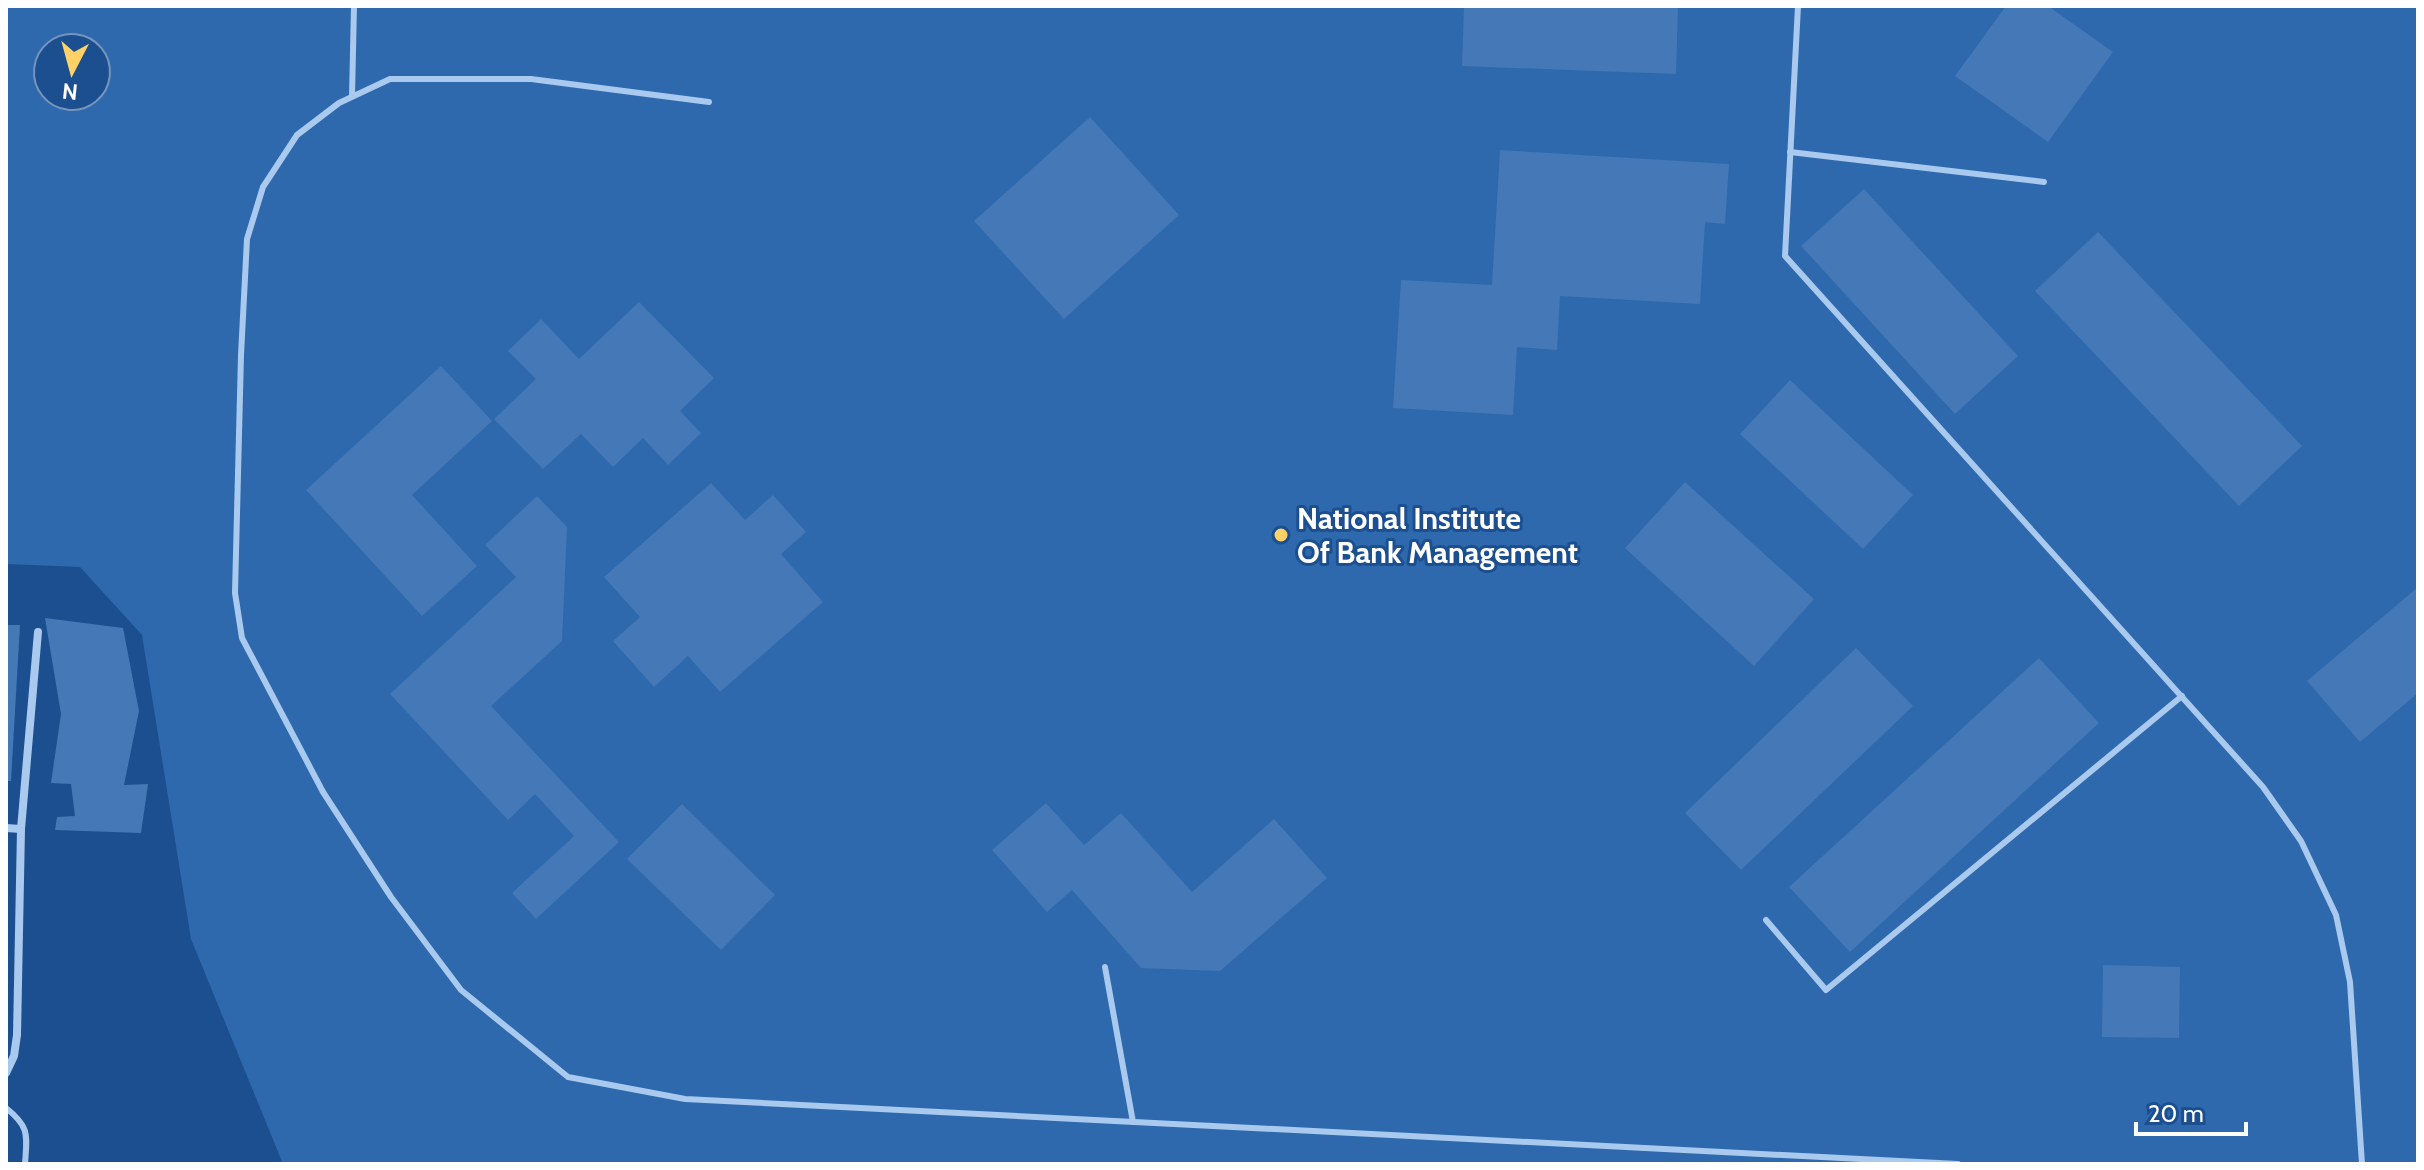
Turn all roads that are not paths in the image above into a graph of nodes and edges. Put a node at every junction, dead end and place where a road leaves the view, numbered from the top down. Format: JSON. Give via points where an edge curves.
{"nodes":[{"id":1,"x":354,"y":6,"type":"edge"},
{"id":2,"x":1798,"y":6,"type":"edge"},
{"id":3,"x":352,"y":96,"type":"junction"},
{"id":4,"x":709,"y":102,"type":"dead end"},
{"id":5,"x":1790,"y":152,"type":"junction"},
{"id":6,"x":2044,"y":182,"type":"dead end"},
{"id":7,"x":38,"y":632,"type":"dead end"},
{"id":8,"x":2182,"y":696,"type":"junction"},
{"id":9,"x":6,"y":828,"type":"edge"},
{"id":10,"x":21,"y":829,"type":"junction"},
{"id":11,"x":1766,"y":920,"type":"dead end"},
{"id":12,"x":1105,"y":967,"type":"dead end"},
{"id":13,"x":6,"y":1073,"type":"edge"},
{"id":14,"x":6,"y":1108,"type":"edge"},
{"id":15,"x":1133,"y":1122,"type":"junction"},
{"id":16,"x":25,"y":1164,"type":"edge"},
{"id":17,"x":1958,"y":1164,"type":"edge"},
{"id":18,"x":2362,"y":1164,"type":"edge"}],
"edges":[{"from":1,"to":3,"type":"lane"},
{"from":2,"to":5,"type":"lane"},
{"from":3,"to":4,"type":"lane","via":[[390,79],[531,79]]},
{"from":3,"to":15,"type":"lane","via":[[297,135],[263,187],[247,239],[235,593],[242,638],[323,792],[391,897],[461,990],[568,1077],[583,1080],[685,1099]]},
{"from":5,"to":6,"type":"lane"},
{"from":5,"to":8,"type":"lane","via":[[1785,256]]},
{"from":7,"to":10,"type":"street"},
{"from":8,"to":11,"type":"lane","via":[[1826,990]]},
{"from":8,"to":18,"type":"lane","via":[[2263,787],[2301,841],[2336,915],[2350,982]]},
{"from":9,"to":10,"type":"street"},
{"from":10,"to":13,"type":"street","via":[[17,1035]]},
{"from":12,"to":15,"type":"lane"},
{"from":14,"to":16,"type":"lane","via":[[27,1131]]},
{"from":15,"to":17,"type":"lane"}]}
